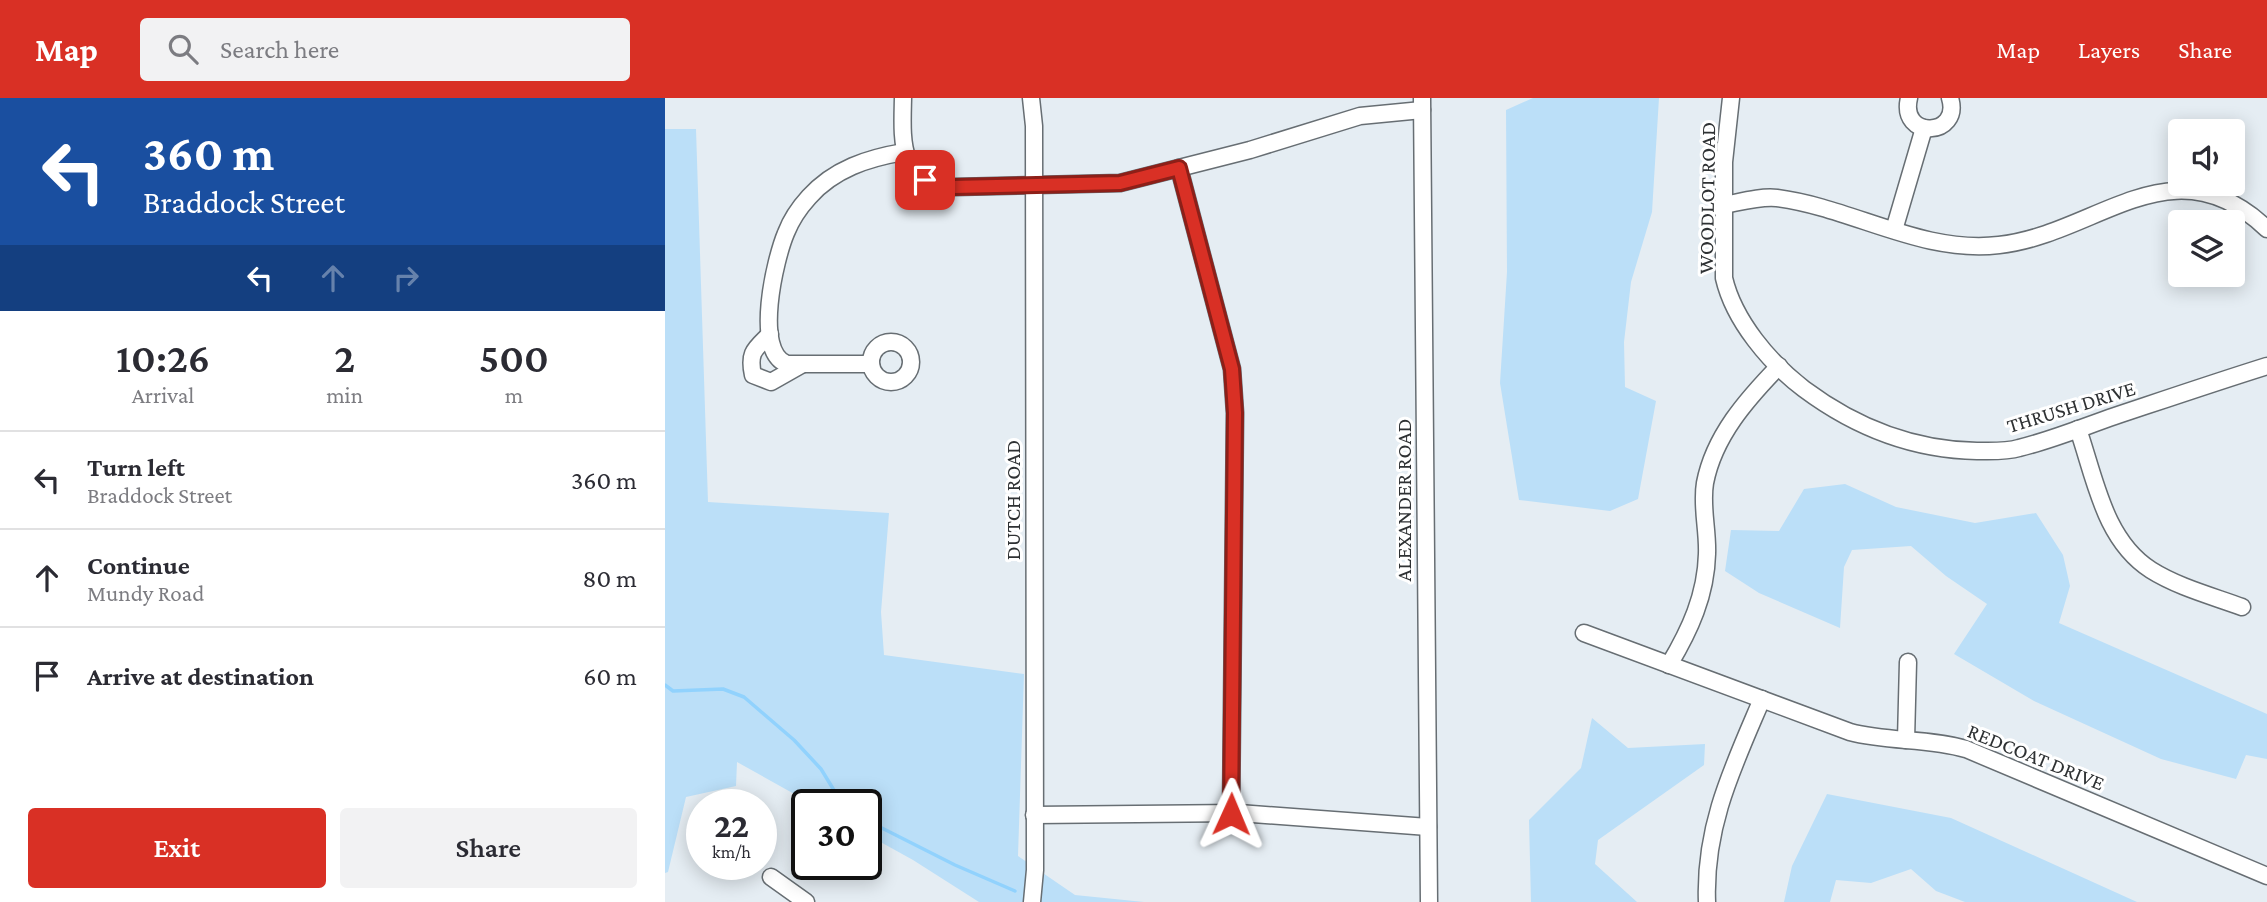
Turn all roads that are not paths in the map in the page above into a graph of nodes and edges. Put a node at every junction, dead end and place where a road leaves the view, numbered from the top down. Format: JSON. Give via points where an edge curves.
{"nodes":[{"id":1,"x":903,"y":98,"type":"edge"},
{"id":2,"x":1031,"y":98,"type":"edge"},
{"id":3,"x":1731,"y":98,"type":"edge"},
{"id":4,"x":1909,"y":98,"type":"edge"},
{"id":5,"x":1950,"y":98,"type":"edge"},
{"id":6,"x":1422,"y":104,"type":"edge"},
{"id":7,"x":1924,"y":128,"type":"junction"},
{"id":8,"x":904,"y":152,"type":"junction"},
{"id":9,"x":1179,"y":168,"type":"junction"},
{"id":10,"x":1033,"y":185,"type":"junction"},
{"id":11,"x":1724,"y":205,"type":"junction"},
{"id":12,"x":2267,"y":229,"type":"edge"},
{"id":13,"x":1894,"y":230,"type":"junction"},
{"id":14,"x":770,"y":334,"type":"junction"},
{"id":15,"x":803,"y":364,"type":"junction"},
{"id":16,"x":870,"y":364,"type":"dead end"},
{"id":17,"x":1779,"y":366,"type":"junction"},
{"id":18,"x":2267,"y":366,"type":"edge"},
{"id":19,"x":2078,"y":429,"type":"junction"},
{"id":20,"x":2242,"y":607,"type":"dead end"},
{"id":21,"x":1584,"y":633,"type":"dead end"},
{"id":22,"x":1908,"y":662,"type":"dead end"},
{"id":23,"x":1669,"y":665,"type":"junction"},
{"id":24,"x":1762,"y":699,"type":"junction"},
{"id":25,"x":1906,"y":740,"type":"junction"},
{"id":26,"x":1231,"y":814,"type":"junction"},
{"id":27,"x":1034,"y":815,"type":"junction"},
{"id":28,"x":1428,"y":827,"type":"junction"},
{"id":29,"x":2267,"y":876,"type":"edge"},
{"id":30,"x":775,"y":880,"type":"edge"},
{"id":31,"x":806,"y":902,"type":"edge"},
{"id":32,"x":1032,"y":902,"type":"edge"},
{"id":33,"x":1429,"y":902,"type":"edge"},
{"id":34,"x":1707,"y":902,"type":"edge"}],
"edges":[{"from":1,"to":8,"type":"street"},
{"from":2,"to":10,"type":"street","name":"DUTCH ROAD"},
{"from":3,"to":11,"type":"street","name":"WOODLOT ROAD"},
{"from":4,"to":7,"type":"street","via":[[1911,118]]},
{"from":5,"to":7,"type":"street","via":[[1949,118],[1937,128]]},
{"from":6,"to":9,"type":"street","via":[[1360,116]]},
{"from":6,"to":28,"type":"street","name":"ALEXANDER ROAD"},
{"from":7,"to":13,"type":"street"},
{"from":8,"to":10,"type":"street","via":[[917,174],[934,184]]},
{"from":8,"to":14,"type":"street","via":[[841,171],[801,207],[778,256],[769,306]]},
{"from":9,"to":10,"type":"street","via":[[1120,183]]},
{"from":9,"to":26,"type":"street","via":[[1232,369]]},
{"from":10,"to":27,"type":"street","name":"DUTCH ROAD"},
{"from":11,"to":13,"type":"street","via":[[1775,198]]},
{"from":11,"to":17,"type":"street","name":"WOODLOT ROAD","via":[[1728,292]]},
{"from":12,"to":13,"type":"street","via":[[2225,200],[2174,191],[2135,197],[2042,235],[2001,245],[1959,246]]},
{"from":14,"to":15,"type":"street","via":[[773,352],[782,362]]},
{"from":14,"to":15,"type":"street","via":[[753,352],[753,375],[771,382]]},
{"from":15,"to":16,"type":"street"},
{"from":17,"to":19,"type":"street","name":"THRUSH DRIVE","via":[[1847,418],[1930,447],[2017,449]]},
{"from":17,"to":23,"type":"street","via":[[1744,403],[1711,460],[1705,485],[1705,580],[1688,634]]},
{"from":18,"to":19,"type":"street","name":"THRUSH DRIVE"},
{"from":19,"to":20,"type":"street","via":[[2111,525],[2132,554],[2160,575]]},
{"from":21,"to":23,"type":"street","name":"REDCOAT DRIVE"},
{"from":22,"to":25,"type":"street"},
{"from":23,"to":24,"type":"street","name":"REDCOAT DRIVE"},
{"from":24,"to":25,"type":"street","name":"REDCOAT DRIVE","via":[[1850,732]]},
{"from":24,"to":34,"type":"street","via":[[1716,817],[1708,855]]},
{"from":25,"to":29,"type":"street","name":"REDCOAT DRIVE","via":[[1966,749]]},
{"from":26,"to":27,"type":"street"},
{"from":26,"to":28,"type":"street"},
{"from":27,"to":32,"type":"street","name":"DUTCH ROAD"},
{"from":28,"to":33,"type":"street","name":"ALEXANDER ROAD"},
{"from":30,"to":31,"type":"street"}]}
